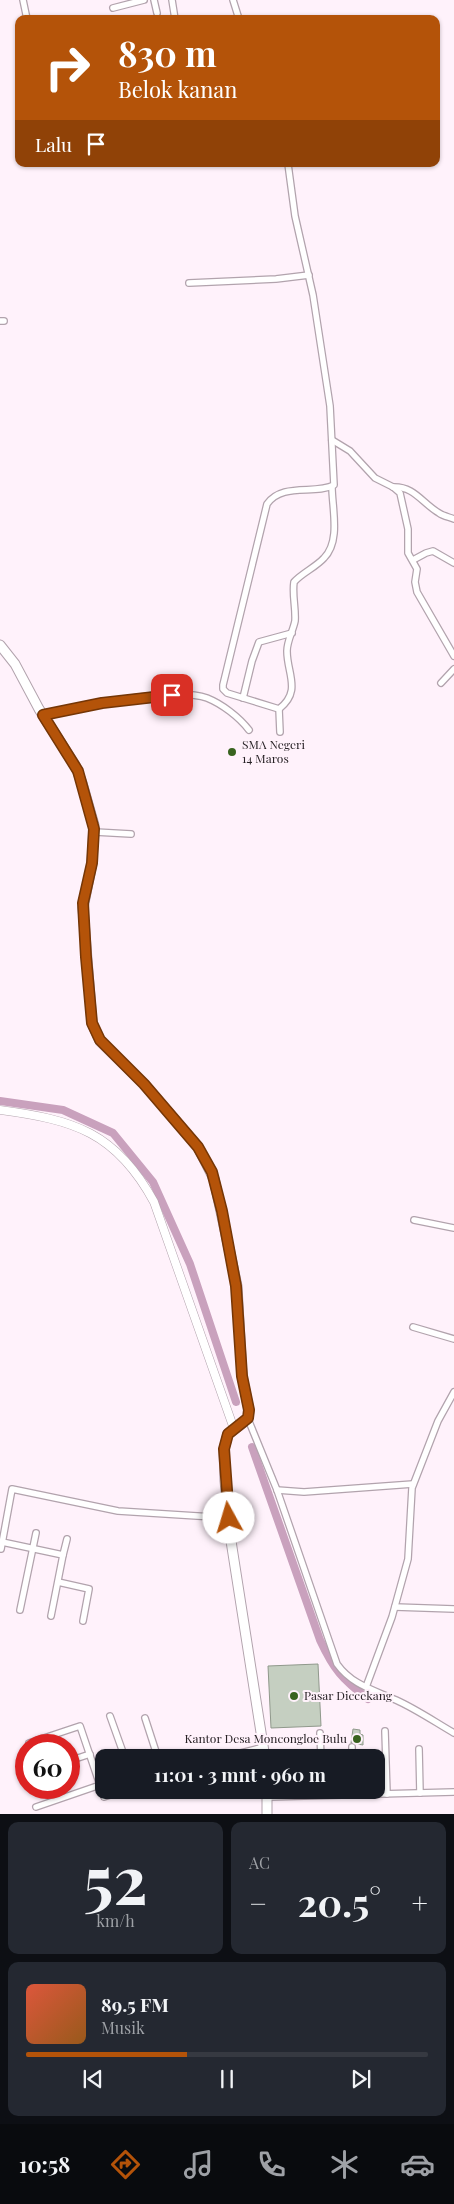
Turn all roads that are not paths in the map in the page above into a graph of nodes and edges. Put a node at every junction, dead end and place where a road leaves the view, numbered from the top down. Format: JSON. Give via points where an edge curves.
{"nodes":[{"id":1,"x":23,"y":0,"type":"edge"},
{"id":2,"x":144,"y":0,"type":"edge"},
{"id":3,"x":154,"y":0,"type":"edge"},
{"id":4,"x":172,"y":0,"type":"edge"},
{"id":5,"x":233,"y":0,"type":"edge"},
{"id":6,"x":114,"y":8,"type":"dead end"},
{"id":7,"x":157,"y":13,"type":"dead end"},
{"id":8,"x":26,"y":15,"type":"edge"},
{"id":9,"x":174,"y":15,"type":"edge"},
{"id":10,"x":238,"y":15,"type":"edge"},
{"id":11,"x":288,"y":167,"type":"edge"},
{"id":12,"x":309,"y":275,"type":"junction"},
{"id":13,"x":189,"y":282,"type":"dead end"},
{"id":14,"x":332,"y":440,"type":"junction"},
{"id":15,"x":332,"y":487,"type":"junction"},
{"id":16,"x":393,"y":487,"type":"junction"},
{"id":17,"x":454,"y":519,"type":"edge"},
{"id":18,"x":414,"y":560,"type":"junction"},
{"id":19,"x":454,"y":562,"type":"edge"},
{"id":20,"x":292,"y":633,"type":"junction"},
{"id":21,"x":0,"y":645,"type":"edge"},
{"id":22,"x":454,"y":656,"type":"edge"},
{"id":23,"x":454,"y":669,"type":"edge"},
{"id":24,"x":441,"y":683,"type":"dead end"},
{"id":25,"x":243,"y":698,"type":"junction"},
{"id":26,"x":279,"y":708,"type":"junction"},
{"id":27,"x":43,"y":715,"type":"junction"},
{"id":28,"x":249,"y":730,"type":"dead end"},
{"id":29,"x":280,"y":732,"type":"dead end"},
{"id":30,"x":95,"y":832,"type":"junction"},
{"id":31,"x":131,"y":834,"type":"dead end"},
{"id":32,"x":0,"y":1110,"type":"edge"},
{"id":33,"x":414,"y":1220,"type":"dead end"},
{"id":34,"x":454,"y":1228,"type":"edge"},
{"id":35,"x":413,"y":1327,"type":"dead end"},
{"id":36,"x":454,"y":1340,"type":"edge"},
{"id":37,"x":454,"y":1392,"type":"edge"},
{"id":38,"x":248,"y":1418,"type":"junction"},
{"id":39,"x":234,"y":1429,"type":"junction"},
{"id":40,"x":414,"y":1484,"type":"junction"},
{"id":41,"x":277,"y":1490,"type":"junction"},
{"id":42,"x":229,"y":1518,"type":"junction"},
{"id":43,"x":36,"y":1533,"type":"dead end"},
{"id":44,"x":67,"y":1539,"type":"dead end"},
{"id":45,"x":2,"y":1545,"type":"edge"},
{"id":46,"x":32,"y":1548,"type":"junction"},
{"id":47,"x":63,"y":1555,"type":"junction"},
{"id":48,"x":58,"y":1582,"type":"junction"},
{"id":49,"x":394,"y":1607,"type":"junction"},
{"id":50,"x":454,"y":1609,"type":"edge"},
{"id":51,"x":20,"y":1610,"type":"dead end"},
{"id":52,"x":51,"y":1616,"type":"dead end"},
{"id":53,"x":83,"y":1621,"type":"dead end"},
{"id":54,"x":366,"y":1687,"type":"junction"},
{"id":55,"x":110,"y":1716,"type":"dead end"},
{"id":56,"x":145,"y":1718,"type":"dead end"},
{"id":57,"x":385,"y":1731,"type":"dead end"},
{"id":58,"x":320,"y":1733,"type":"dead end"},
{"id":59,"x":56,"y":1734,"type":"edge"},
{"id":60,"x":454,"y":1734,"type":"edge"},
{"id":61,"x":264,"y":1748,"type":"joint"},
{"id":62,"x":122,"y":1749,"type":"edge"},
{"id":63,"x":155,"y":1749,"type":"edge"},
{"id":64,"x":260,"y":1749,"type":"edge"},
{"id":65,"x":320,"y":1749,"type":"edge"},
{"id":66,"x":419,"y":1749,"type":"dead end"},
{"id":67,"x":90,"y":1754,"type":"junction"},
{"id":68,"x":80,"y":1757,"type":"edge"},
{"id":69,"x":95,"y":1770,"type":"edge"},
{"id":70,"x":95,"y":1787,"type":"edge"},
{"id":71,"x":454,"y":1792,"type":"edge"},
{"id":72,"x":420,"y":1793,"type":"junction"},
{"id":73,"x":387,"y":1794,"type":"joint"},
{"id":74,"x":267,"y":1799,"type":"edge"},
{"id":75,"x":36,"y":1806,"type":"dead end"},
{"id":76,"x":267,"y":1814,"type":"edge"}],
"edges":[{"from":1,"to":8,"type":"street"},
{"from":2,"to":6,"type":"street"},
{"from":3,"to":7,"type":"street"},
{"from":4,"to":9,"type":"street"},
{"from":5,"to":10,"type":"street"},
{"from":11,"to":12,"type":"street"},
{"from":12,"to":13,"type":"street"},
{"from":12,"to":14,"type":"street","via":[[330,406]]},
{"from":14,"to":15,"type":"street","via":[[335,480]]},
{"from":14,"to":16,"type":"street","via":[[350,451],[375,478]]},
{"from":15,"to":20,"type":"street","via":[[333,544],[324,558],[294,582]]},
{"from":15,"to":25,"type":"street","via":[[291,490],[267,504],[223,685],[227,693]]},
{"from":16,"to":17,"type":"street","via":[[401,486],[412,491],[438,513]]},
{"from":16,"to":18,"type":"street","via":[[402,499],[408,529],[408,553]]},
{"from":18,"to":19,"type":"street","via":[[433,551]]},
{"from":18,"to":22,"type":"street","via":[[417,592]]},
{"from":20,"to":25,"type":"street","via":[[259,642]]},
{"from":20,"to":26,"type":"street","via":[[287,650],[292,679],[290,697]]},
{"from":21,"to":27,"type":"main road","via":[[15,664]]},
{"from":23,"to":24,"type":"street"},
{"from":25,"to":26,"type":"street"},
{"from":26,"to":29,"type":"street"},
{"from":27,"to":28,"type":"street","via":[[102,703],[183,695],[208,699],[238,717]]},
{"from":27,"to":30,"type":"main road","via":[[78,771]]},
{"from":30,"to":31,"type":"street"},
{"from":30,"to":38,"type":"main road","via":[[83,903],[90,1018],[100,1040],[169,1112],[198,1147],[212,1172],[236,1286]]},
{"from":32,"to":39,"type":"street","via":[[68,1123],[108,1144],[132,1168],[154,1202]]},
{"from":33,"to":34,"type":"street"},
{"from":35,"to":36,"type":"street"},
{"from":37,"to":40,"type":"street","via":[[438,1421]]},
{"from":38,"to":39,"type":"main road"},
{"from":38,"to":41,"type":"street"},
{"from":39,"to":42,"type":"main road","via":[[228,1434],[224,1449]]},
{"from":40,"to":41,"type":"street","via":[[304,1492]]},
{"from":40,"to":49,"type":"street","via":[[410,1552]]},
{"from":41,"to":54,"type":"street","via":[[337,1664],[352,1680]]},
{"from":42,"to":45,"type":"street","via":[[118,1511],[12,1489]]},
{"from":42,"to":61,"type":"main road"},
{"from":43,"to":46,"type":"street"},
{"from":44,"to":47,"type":"street"},
{"from":45,"to":46,"type":"street"},
{"from":46,"to":47,"type":"street"},
{"from":46,"to":51,"type":"street"},
{"from":47,"to":48,"type":"street"},
{"from":48,"to":52,"type":"street"},
{"from":48,"to":53,"type":"street","via":[[89,1589]]},
{"from":49,"to":50,"type":"street"},
{"from":49,"to":54,"type":"street"},
{"from":54,"to":60,"type":"street","via":[[396,1700]]},
{"from":55,"to":62,"type":"street"},
{"from":56,"to":63,"type":"street"},
{"from":57,"to":73,"type":"street"},
{"from":58,"to":65,"type":"street"},
{"from":59,"to":67,"type":"street","via":[[80,1726]]},
{"from":61,"to":64,"type":"street"},
{"from":66,"to":72,"type":"street"},
{"from":67,"to":68,"type":"street"},
{"from":67,"to":69,"type":"street"},
{"from":70,"to":75,"type":"street"},
{"from":71,"to":72,"type":"street"},
{"from":72,"to":73,"type":"street"},
{"from":74,"to":76,"type":"main road"}]}
